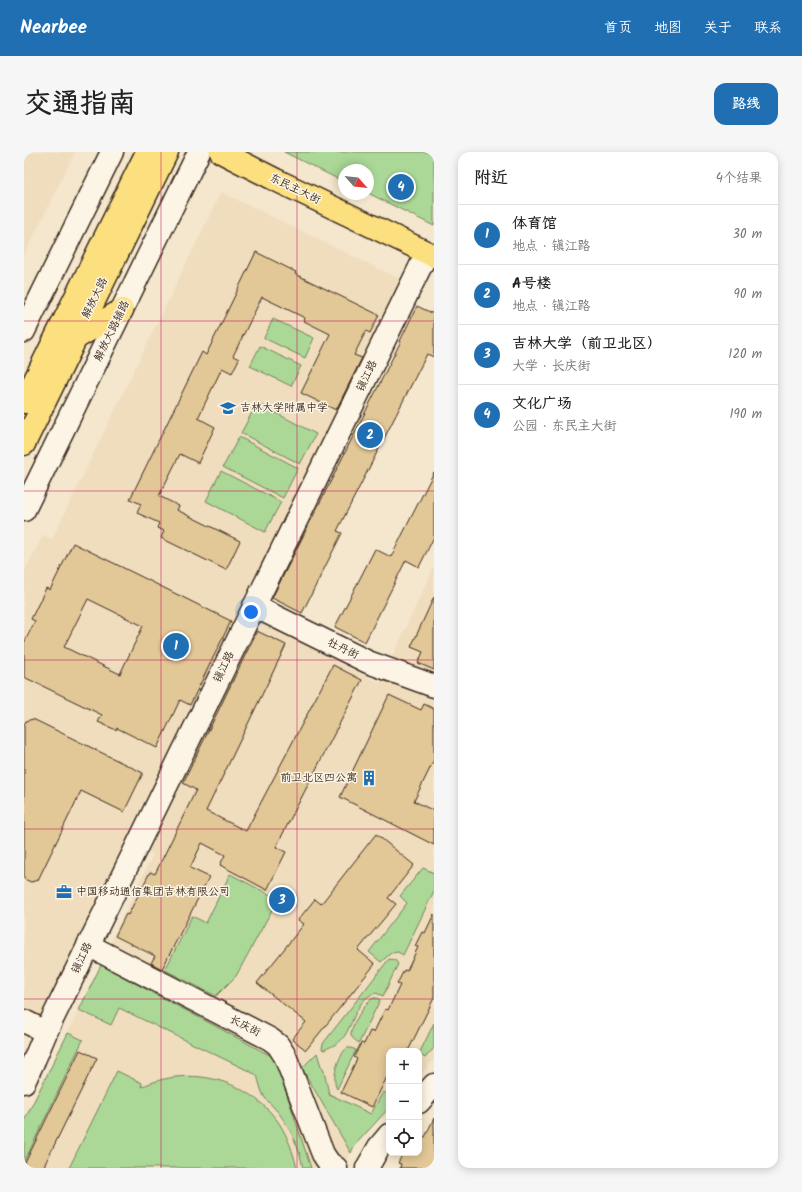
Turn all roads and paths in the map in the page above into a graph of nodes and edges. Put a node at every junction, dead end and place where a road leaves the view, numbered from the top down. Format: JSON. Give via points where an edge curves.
{"nodes":[{"id":1,"x":112,"y":152,"type":"edge"},
{"id":2,"x":146,"y":152,"type":"edge"},
{"id":3,"x":167,"y":152,"type":"edge"},
{"id":4,"x":199,"y":152,"type":"edge"},
{"id":5,"x":221,"y":152,"type":"edge"},
{"id":6,"x":430,"y":254,"type":"edge"},
{"id":7,"x":122,"y":310,"type":"junction"},
{"id":8,"x":24,"y":331,"type":"edge"},
{"id":9,"x":76,"y":338,"type":"junction"},
{"id":10,"x":24,"y":402,"type":"edge"},
{"id":11,"x":24,"y":444,"type":"edge"},
{"id":12,"x":24,"y":510,"type":"edge"},
{"id":13,"x":254,"y":606,"type":"junction"},
{"id":14,"x":434,"y":686,"type":"edge"},
{"id":15,"x":88,"y":945,"type":"junction"},
{"id":16,"x":24,"y":1022,"type":"edge"},
{"id":17,"x":46,"y":1032,"type":"junction"},
{"id":18,"x":24,"y":1082,"type":"edge"},
{"id":19,"x":434,"y":1086,"type":"edge"},
{"id":20,"x":422,"y":1099,"type":"edge"},
{"id":21,"x":386,"y":1139,"type":"edge"},
{"id":22,"x":336,"y":1168,"type":"edge"},
{"id":23,"x":367,"y":1168,"type":"edge"}],
"edges":[{"from":1,"to":8,"type":"street"},
{"from":2,"to":10,"type":"main road","name":"解放大路"},
{"from":3,"to":9,"type":"main road","name":"解放大路"},
{"from":4,"to":7,"type":"street","name":"解放大路辅路"},
{"from":5,"to":6,"type":"main road","name":"东民主大街"},
{"from":6,"to":13,"type":"street","name":"镇江路"},
{"from":7,"to":9,"type":"main road"},
{"from":7,"to":12,"type":"street","name":"解放大路辅路"},
{"from":9,"to":11,"type":"main road","name":"解放大路"},
{"from":13,"to":14,"type":"street","name":"牡丹街","via":[[368,662]]},
{"from":13,"to":15,"type":"street","name":"镇江路"},
{"from":15,"to":17,"type":"street","name":"镇江路"},
{"from":15,"to":22,"type":"street","name":"长庆街","via":[[278,1045],[285,1056],[323,1154]]},
{"from":16,"to":17,"type":"street"},
{"from":17,"to":18,"type":"street","name":"镇江路"},
{"from":19,"to":20,"type":"street"},
{"from":21,"to":23,"type":"street"}]}
